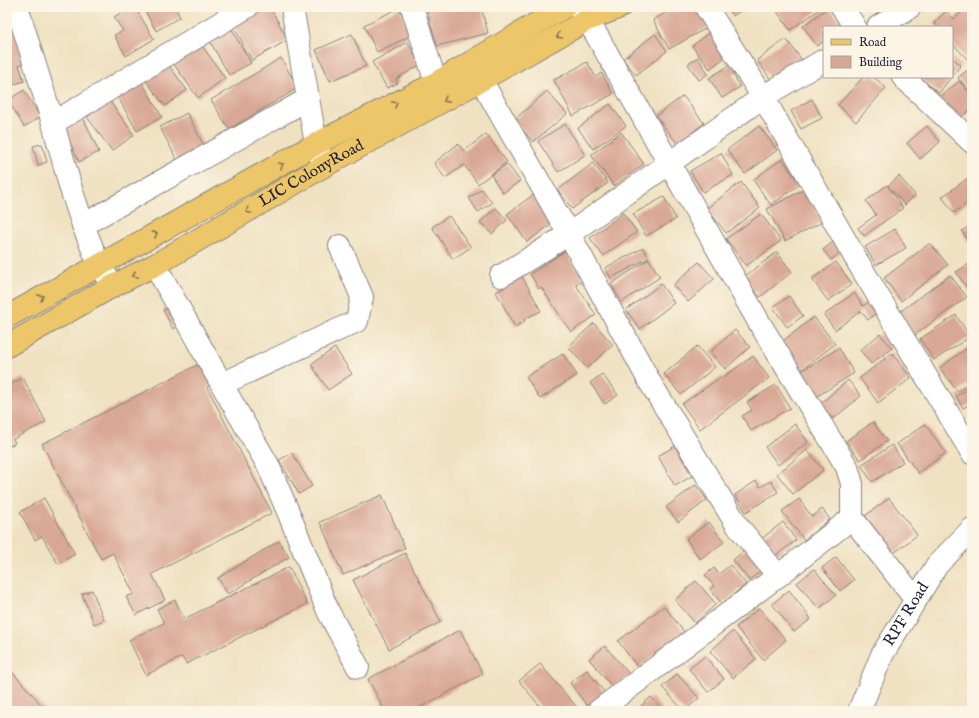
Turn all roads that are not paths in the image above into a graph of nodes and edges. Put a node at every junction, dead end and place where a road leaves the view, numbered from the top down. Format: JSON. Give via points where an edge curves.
{"nodes":[{"id":1,"x":17,"y":7,"type":"edge"},
{"id":2,"x":247,"y":7,"type":"edge"},
{"id":3,"x":292,"y":7,"type":"edge"},
{"id":4,"x":412,"y":7,"type":"edge"},
{"id":5,"x":564,"y":7,"type":"edge"},
{"id":6,"x":620,"y":7,"type":"edge"},
{"id":7,"x":706,"y":7,"type":"edge"},
{"id":8,"x":842,"y":7,"type":"edge"},
{"id":9,"x":910,"y":7,"type":"edge"},
{"id":10,"x":583,"y":13,"type":"edge"},
{"id":11,"x":854,"y":26,"type":"edge"},
{"id":12,"x":880,"y":26,"type":"edge"},
{"id":13,"x":823,"y":61,"type":"edge"},
{"id":14,"x":904,"y":78,"type":"edge"},
{"id":15,"x":481,"y":80,"type":"junction"},
{"id":16,"x":436,"y":83,"type":"junction"},
{"id":17,"x":763,"y":97,"type":"junction"},
{"id":18,"x":308,"y":99,"type":"junction"},
{"id":19,"x":53,"y":123,"type":"junction"},
{"id":20,"x":972,"y":142,"type":"edge"},
{"id":21,"x":316,"y":144,"type":"junction"},
{"id":22,"x":670,"y":164,"type":"junction"},
{"id":23,"x":324,"y":166,"type":"junction"},
{"id":24,"x":83,"y":226,"type":"junction"},
{"id":25,"x":570,"y":234,"type":"junction"},
{"id":26,"x":340,"y":246,"type":"dead end"},
{"id":27,"x":99,"y":265,"type":"junction"},
{"id":28,"x":155,"y":265,"type":"junction"},
{"id":29,"x":501,"y":276,"type":"dead end"},
{"id":30,"x":113,"y":286,"type":"junction"},
{"id":31,"x":7,"y":316,"type":"edge"},
{"id":32,"x":7,"y":346,"type":"edge"},
{"id":33,"x":222,"y":384,"type":"junction"},
{"id":34,"x":972,"y":453,"type":"edge"},
{"id":35,"x":852,"y":518,"type":"junction"},
{"id":36,"x":972,"y":529,"type":"edge"},
{"id":37,"x":778,"y":576,"type":"junction"},
{"id":38,"x":916,"y":600,"type":"junction"},
{"id":39,"x":358,"y":667,"type":"dead end"},
{"id":40,"x":598,"y":711,"type":"edge"},
{"id":41,"x":859,"y":711,"type":"edge"}],
"edges":[{"from":1,"to":19,"type":"street"},
{"from":2,"to":19,"type":"street"},
{"from":3,"to":18,"type":"street"},
{"from":4,"to":16,"type":"street"},
{"from":5,"to":16,"type":"main road","name":"LIC ColonyRoad"},
{"from":6,"to":10,"type":"main road","name":"LIC ColonyRoad"},
{"from":7,"to":17,"type":"street"},
{"from":8,"to":11,"type":"street"},
{"from":9,"to":12,"type":"street"},
{"from":10,"to":15,"type":"main road","name":"LIC ColonyRoad","one_way":true},
{"from":10,"to":22,"type":"street"},
{"from":13,"to":17,"type":"street"},
{"from":14,"to":20,"type":"street"},
{"from":15,"to":23,"type":"main road","name":"LIC ColonyRoad","one_way":true},
{"from":15,"to":25,"type":"street"},
{"from":21,"to":16,"type":"main road","name":"LIC ColonyRoad","one_way":true},
{"from":17,"to":22,"type":"street"},
{"from":17,"to":34,"type":"street"},
{"from":18,"to":21,"type":"street"},
{"from":18,"to":24,"type":"street"},
{"from":19,"to":24,"type":"street"},
{"from":21,"to":23,"type":"street"},
{"from":27,"to":21,"type":"main road","name":"LIC ColonyRoad","one_way":true},
{"from":22,"to":25,"type":"street"},
{"from":22,"to":35,"type":"street","via":[[760,324],[847,467],[852,484]]},
{"from":23,"to":28,"type":"main road","name":"LIC ColonyRoad","one_way":true},
{"from":24,"to":27,"type":"street"},
{"from":25,"to":29,"type":"street"},
{"from":25,"to":37,"type":"street","via":[[659,398],[737,525]]},
{"from":26,"to":33,"type":"street","via":[[362,297],[357,321]]},
{"from":27,"to":30,"type":"street"},
{"from":31,"to":27,"type":"main road","name":"LIC ColonyRoad","one_way":true},
{"from":28,"to":30,"type":"main road","name":"LIC ColonyRoad","one_way":true},
{"from":28,"to":33,"type":"street"},
{"from":30,"to":32,"type":"main road","name":"LIC ColonyRoad"},
{"from":33,"to":39,"type":"street","via":[[268,465],[328,611]]},
{"from":35,"to":37,"type":"street"},
{"from":35,"to":38,"type":"street"},
{"from":36,"to":38,"type":"street","name":"RPF Road","via":[[937,566]]},
{"from":37,"to":40,"type":"street"},
{"from":38,"to":41,"type":"street","name":"RPF Road","via":[[882,655]]}]}
